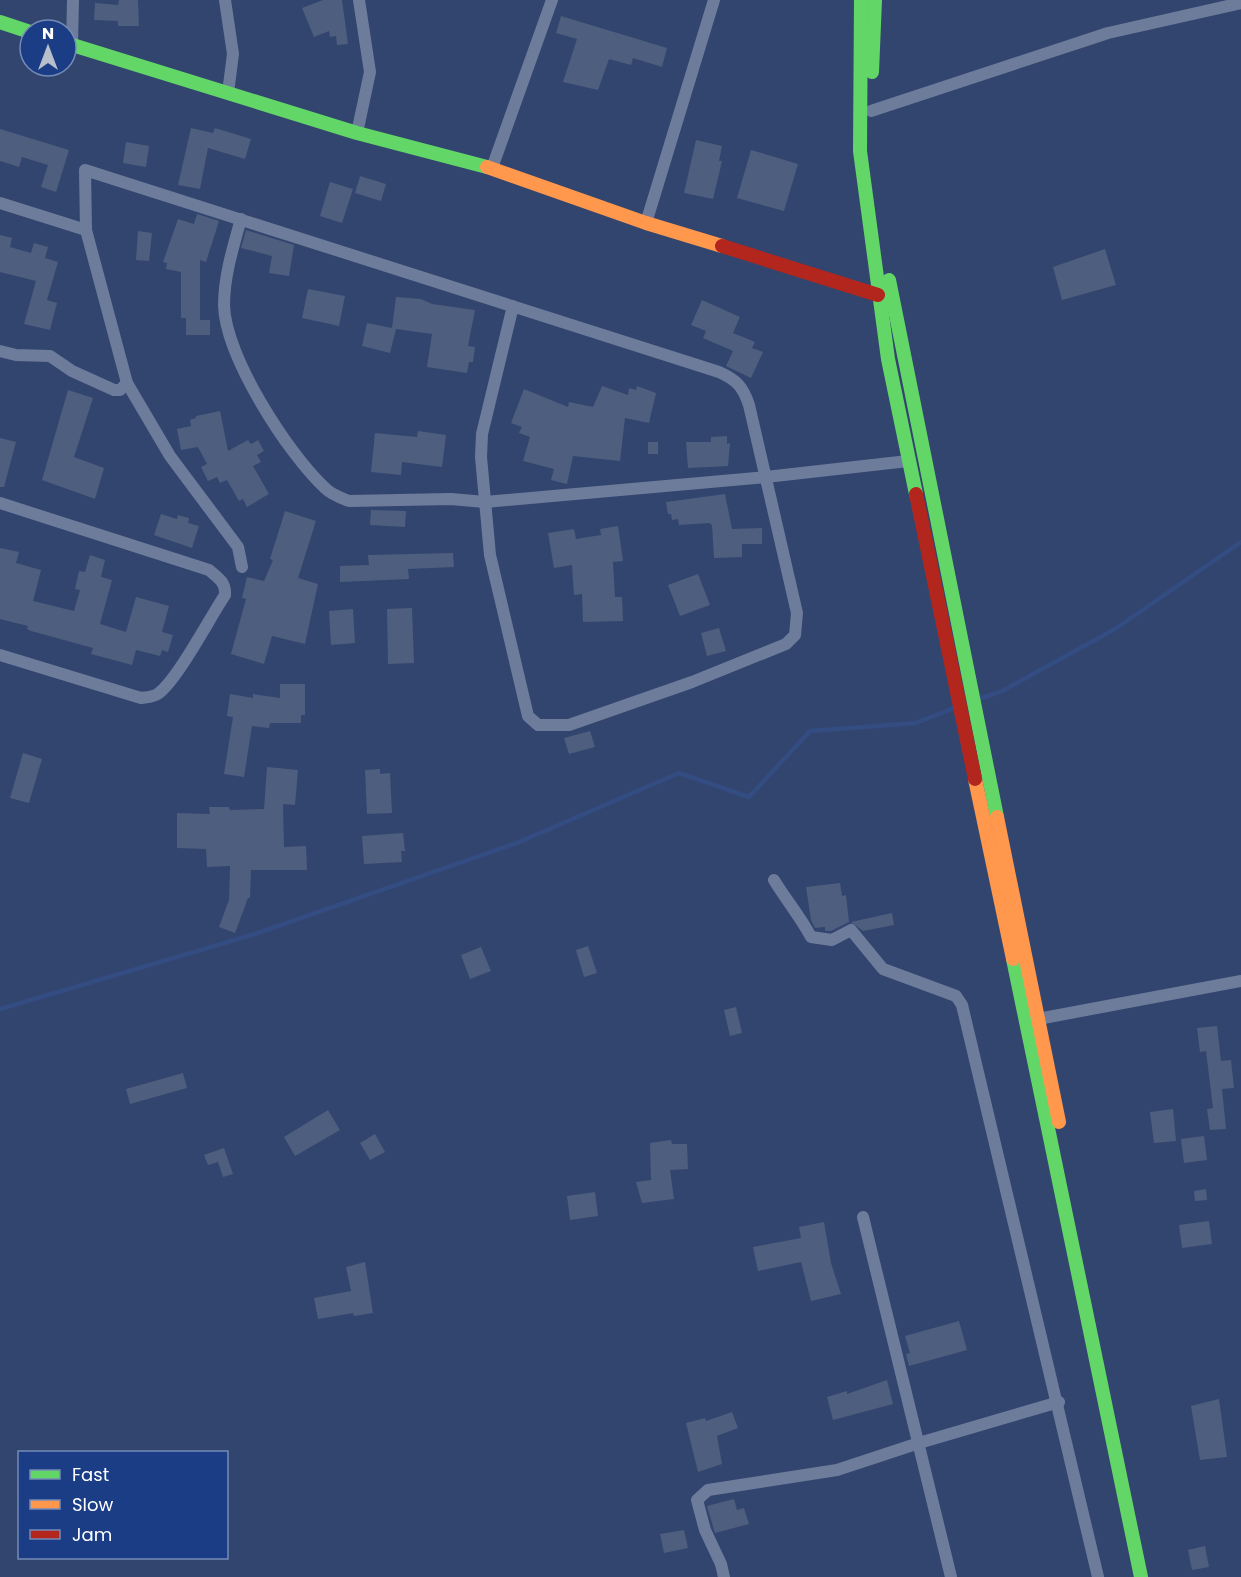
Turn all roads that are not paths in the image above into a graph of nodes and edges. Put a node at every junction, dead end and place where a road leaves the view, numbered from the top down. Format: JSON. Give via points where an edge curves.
{"nodes":[{"id":1,"x":73,"y":0,"type":"edge"},
{"id":2,"x":225,"y":0,"type":"edge"},
{"id":3,"x":359,"y":0,"type":"edge"},
{"id":4,"x":552,"y":0,"type":"edge"},
{"id":5,"x":714,"y":0,"type":"edge"},
{"id":6,"x":861,"y":0,"type":"edge"},
{"id":7,"x":875,"y":0,"type":"edge"},
{"id":8,"x":1241,"y":3,"type":"edge"},
{"id":9,"x":71,"y":18,"type":"edge"},
{"id":10,"x":0,"y":22,"type":"edge"},
{"id":11,"x":18,"y":28,"type":"edge"},
{"id":12,"x":78,"y":47,"type":"edge"},
{"id":13,"x":228,"y":93,"type":"junction"},
{"id":14,"x":871,"y":111,"type":"junction"},
{"id":15,"x":357,"y":133,"type":"junction"},
{"id":16,"x":492,"y":168,"type":"junction"},
{"id":17,"x":0,"y":203,"type":"edge"},
{"id":18,"x":240,"y":219,"type":"junction"},
{"id":19,"x":646,"y":223,"type":"junction"},
{"id":20,"x":86,"y":230,"type":"junction"},
{"id":21,"x":878,"y":295,"type":"junction"},
{"id":22,"x":513,"y":306,"type":"junction"},
{"id":23,"x":0,"y":351,"type":"edge"},
{"id":24,"x":127,"y":383,"type":"junction"},
{"id":25,"x":908,"y":461,"type":"junction"},
{"id":26,"x":766,"y":477,"type":"junction"},
{"id":27,"x":485,"y":502,"type":"junction"},
{"id":28,"x":0,"y":503,"type":"edge"},
{"id":29,"x":242,"y":567,"type":"dead end"},
{"id":30,"x":0,"y":655,"type":"edge"},
{"id":31,"x":774,"y":880,"type":"dead end"},
{"id":32,"x":1241,"y":981,"type":"edge"},
{"id":33,"x":1038,"y":1019,"type":"junction"},
{"id":34,"x":863,"y":1217,"type":"dead end"},
{"id":35,"x":1059,"y":1402,"type":"junction"},
{"id":36,"x":919,"y":1443,"type":"junction"},
{"id":37,"x":724,"y":1577,"type":"edge"},
{"id":38,"x":951,"y":1577,"type":"edge"},
{"id":39,"x":1098,"y":1577,"type":"edge"},
{"id":40,"x":1141,"y":1577,"type":"edge"},
{"id":41,"x":1152,"y":1577,"type":"edge"}],
"edges":[{"from":1,"to":9,"type":"street"},
{"from":2,"to":13,"type":"street","via":[[233,54]]},
{"from":3,"to":15,"type":"street","via":[[370,72]]},
{"from":4,"to":16,"type":"street"},
{"from":5,"to":19,"type":"street"},
{"from":6,"to":21,"type":"main road","via":[[860,151]]},
{"from":7,"to":14,"type":"main road"},
{"from":8,"to":14,"type":"street","via":[[1108,33]]},
{"from":10,"to":11,"type":"main road"},
{"from":12,"to":13,"type":"main road"},
{"from":13,"to":15,"type":"main road"},
{"from":14,"to":33,"type":"main road","via":[[884,253],[902,354]]},
{"from":15,"to":16,"type":"main road"},
{"from":16,"to":19,"type":"main road"},
{"from":17,"to":20,"type":"street"},
{"from":18,"to":20,"type":"street","via":[[85,170]]},
{"from":18,"to":22,"type":"street"},
{"from":18,"to":27,"type":"street","via":[[224,305],[228,332],[247,378],[292,450],[318,481],[336,496],[350,501]]},
{"from":19,"to":21,"type":"main road"},
{"from":20,"to":24,"type":"street"},
{"from":21,"to":25,"type":"main road"},
{"from":22,"to":26,"type":"street","via":[[734,379],[743,387],[749,405]]},
{"from":22,"to":27,"type":"street","via":[[482,434]]},
{"from":23,"to":24,"type":"street","via":[[50,356],[114,390]]},
{"from":24,"to":29,"type":"street","via":[[170,456],[238,547]]},
{"from":25,"to":26,"type":"street"},
{"from":25,"to":40,"type":"main road"},
{"from":26,"to":27,"type":"street"},
{"from":26,"to":27,"type":"street","via":[[797,614],[795,635],[786,644],[692,682],[569,725],[549,727],[538,725],[528,716],[522,700],[490,555]]},
{"from":28,"to":30,"type":"street","via":[[209,570],[226,588],[176,672],[153,696],[141,698]]},
{"from":31,"to":35,"type":"street","via":[[811,937],[832,940],[851,930],[883,969],[956,996],[962,1005]]},
{"from":32,"to":33,"type":"street"},
{"from":33,"to":41,"type":"main road"},
{"from":34,"to":36,"type":"street"},
{"from":35,"to":36,"type":"street"},
{"from":35,"to":39,"type":"street"},
{"from":36,"to":37,"type":"street","via":[[837,1470],[708,1490],[697,1500]]},
{"from":36,"to":38,"type":"street"}]}
